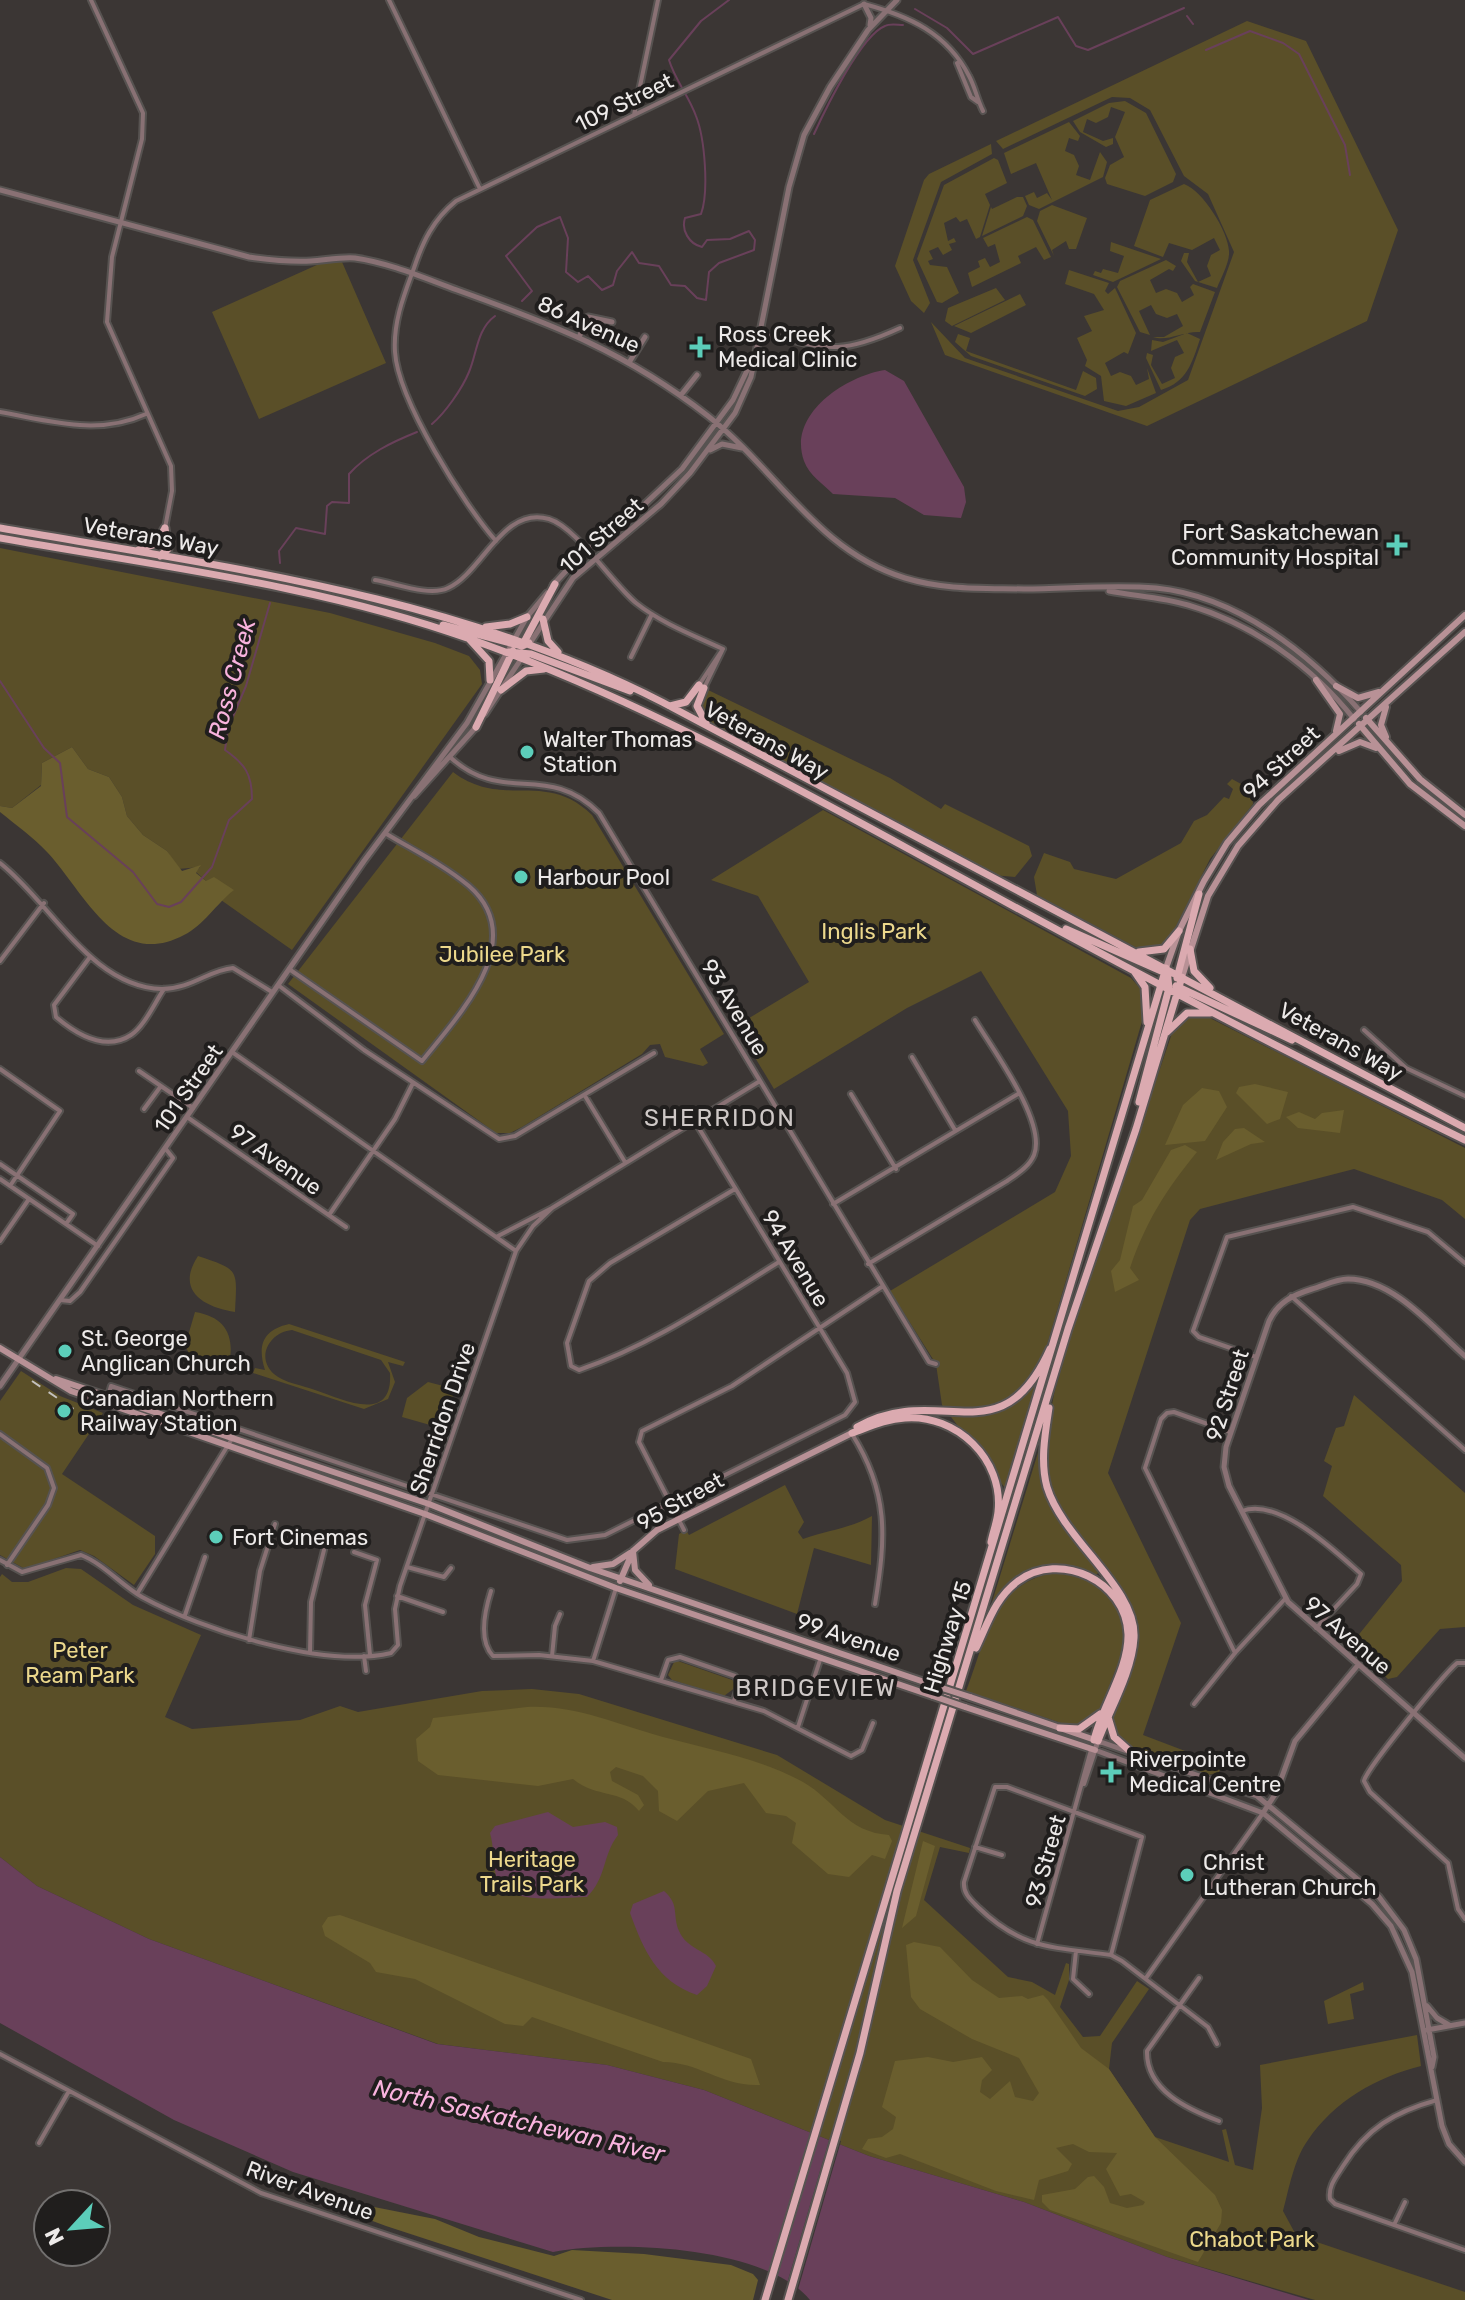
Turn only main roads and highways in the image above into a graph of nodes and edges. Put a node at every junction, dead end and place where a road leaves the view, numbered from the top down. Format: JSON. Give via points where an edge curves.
{"nodes":[{"id":1,"x":0,"y":528,"type":"edge"},
{"id":2,"x":0,"y":538,"type":"edge"},
{"id":3,"x":130,"y":550,"type":"junction"},
{"id":4,"x":160,"y":556,"type":"junction"},
{"id":5,"x":149,"y":565,"type":"junction"},
{"id":6,"x":555,"y":584,"type":"road end"},
{"id":7,"x":1465,"y":615,"type":"edge"},
{"id":8,"x":527,"y":617,"type":"road end"},
{"id":9,"x":410,"y":619,"type":"junction"},
{"id":10,"x":543,"y":619,"type":"road end"},
{"id":11,"x":484,"y":627,"type":"junction"},
{"id":12,"x":1465,"y":632,"type":"edge"},
{"id":13,"x":468,"y":638,"type":"junction"},
{"id":14,"x":518,"y":648,"type":"junction"},
{"id":15,"x":566,"y":658,"type":"junction"},
{"id":16,"x":553,"y":671,"type":"junction"},
{"id":17,"x":490,"y":680,"type":"road end"},
{"id":18,"x":1316,"y":680,"type":"road end"},
{"id":19,"x":1336,"y":686,"type":"road end"},
{"id":20,"x":1389,"y":686,"type":"junction"},
{"id":21,"x":501,"y":690,"type":"road end"},
{"id":22,"x":647,"y":695,"type":"junction"},
{"id":23,"x":1388,"y":703,"type":"junction"},
{"id":24,"x":668,"y":706,"type":"junction"},
{"id":25,"x":1361,"y":712,"type":"junction"},
{"id":26,"x":1354,"y":719,"type":"junction"},
{"id":27,"x":1368,"y":720,"type":"junction"},
{"id":28,"x":1361,"y":726,"type":"junction"},
{"id":29,"x":476,"y":727,"type":"road end"},
{"id":30,"x":724,"y":736,"type":"junction"},
{"id":31,"x":1332,"y":738,"type":"junction"},
{"id":32,"x":1381,"y":752,"type":"junction"},
{"id":33,"x":1397,"y":754,"type":"junction"},
{"id":34,"x":1329,"y":757,"type":"junction"},
{"id":35,"x":1465,"y":815,"type":"edge"},
{"id":36,"x":1465,"y":826,"type":"edge"},
{"id":37,"x":1199,"y":894,"type":"junction"},
{"id":38,"x":1040,"y":921,"type":"junction"},
{"id":39,"x":1179,"y":931,"type":"junction"},
{"id":40,"x":1190,"y":949,"type":"junction"},
{"id":41,"x":1130,"y":951,"type":"junction"},
{"id":42,"x":1132,"y":969,"type":"junction"},
{"id":43,"x":1172,"y":974,"type":"junction"},
{"id":44,"x":1172,"y":987,"type":"junction"},
{"id":45,"x":1217,"y":996,"type":"junction"},
{"id":46,"x":1224,"y":1018,"type":"junction"},
{"id":47,"x":1146,"y":1034,"type":"junction"},
{"id":48,"x":1160,"y":1045,"type":"junction"},
{"id":49,"x":1324,"y":1053,"type":"junction"},
{"id":50,"x":1465,"y":1128,"type":"edge"},
{"id":51,"x":1136,"y":1129,"type":"junction"},
{"id":52,"x":1465,"y":1140,"type":"edge"},
{"id":53,"x":1063,"y":1321,"type":"junction"},
{"id":54,"x":0,"y":1348,"type":"edge"},
{"id":55,"x":1055,"y":1371,"type":"junction"},
{"id":56,"x":52,"y":1378,"type":"junction"},
{"id":57,"x":852,"y":1433,"type":"junction"},
{"id":58,"x":633,"y":1551,"type":"junction"},
{"id":59,"x":590,"y":1568,"type":"junction"},
{"id":60,"x":621,"y":1578,"type":"junction"},
{"id":61,"x":616,"y":1588,"type":"junction"},
{"id":62,"x":657,"y":1590,"type":"junction"},
{"id":63,"x":976,"y":1606,"type":"junction"},
{"id":64,"x":967,"y":1664,"type":"junction"},
{"id":65,"x":1104,"y":1714,"type":"junction"},
{"id":66,"x":1060,"y":1728,"type":"junction"},
{"id":67,"x":1096,"y":1740,"type":"joint"},
{"id":68,"x":1093,"y":1750,"type":"road end"},
{"id":69,"x":1132,"y":1753,"type":"road end"},
{"id":70,"x":765,"y":2300,"type":"edge"},
{"id":71,"x":788,"y":2300,"type":"edge"}],
"edges":[{"from":1,"to":3,"type":"main road","name":"Veterans Way"},
{"from":2,"to":5,"type":"main road","name":"Veterans Way"},
{"from":3,"to":4,"type":"main road","name":"Veterans Way"},
{"from":3,"to":4,"type":"main road","via":[[156,544],[165,528],[168,549]]},
{"from":4,"to":5,"type":"main road"},
{"from":4,"to":11,"type":"main road","name":"Veterans Way","via":[[365,594]]},
{"from":5,"to":9,"type":"main road","name":"Veterans Way","via":[[328,597]]},
{"from":6,"to":14,"type":"main road"},
{"from":7,"to":20,"type":"main road","name":"94 Street"},
{"from":8,"to":11,"type":"main road"},
{"from":9,"to":13,"type":"main road","name":"Veterans Way"},
{"from":9,"to":14,"type":"main road"},
{"from":10,"to":15,"type":"main road","via":[[548,641]]},
{"from":11,"to":14,"type":"main road","name":"Veterans Way"},
{"from":12,"to":23,"type":"main road","name":"94 Street"},
{"from":13,"to":14,"type":"main road","name":"Veterans Way"},
{"from":13,"to":17,"type":"main road","via":[[489,661]]},
{"from":14,"to":15,"type":"main road","name":"Veterans Way"},
{"from":14,"to":16,"type":"main road","name":"Veterans Way"},
{"from":14,"to":22,"type":"main road"},
{"from":14,"to":29,"type":"main road"},
{"from":15,"to":22,"type":"main road","name":"Veterans Way"},
{"from":16,"to":21,"type":"main road","via":[[532,668]]},
{"from":16,"to":38,"type":"main road","name":"Veterans Way","via":[[736,756]]},
{"from":18,"to":31,"type":"main road","via":[[1340,714]]},
{"from":19,"to":20,"type":"main road","via":[[1362,698]]},
{"from":20,"to":25,"type":"main road","name":"94 Street"},
{"from":22,"to":24,"type":"main road","name":"Veterans Way"},
{"from":23,"to":27,"type":"main road","name":"94 Street"},
{"from":23,"to":33,"type":"main road","via":[[1381,725]]},
{"from":24,"to":30,"type":"main road","name":"Veterans Way"},
{"from":24,"to":30,"type":"main road","via":[[686,702],[702,687],[699,715]]},
{"from":25,"to":26,"type":"main road","name":"94 Street"},
{"from":25,"to":27,"type":"main road","name":"86 Avenue"},
{"from":26,"to":28,"type":"main road"},
{"from":26,"to":31,"type":"main road","name":"94 Street"},
{"from":27,"to":28,"type":"main road","name":"94 Street"},
{"from":27,"to":33,"type":"main road","name":"86 Avenue"},
{"from":28,"to":32,"type":"main road"},
{"from":28,"to":34,"type":"main road","name":"94 Street"},
{"from":30,"to":41,"type":"main road","name":"Veterans Way"},
{"from":31,"to":37,"type":"main road","name":"94 Street","via":[[1259,805],[1227,843]]},
{"from":32,"to":34,"type":"main road","via":[[1360,742]]},
{"from":32,"to":36,"type":"main road","via":[[1423,796]]},
{"from":33,"to":35,"type":"main road","name":"86 Avenue"},
{"from":34,"to":40,"type":"main road","name":"94 Street","via":[[1278,800],[1238,846],[1208,896]]},
{"from":37,"to":39,"type":"main road","name":"94 Street"},
{"from":37,"to":43,"type":"main road"},
{"from":38,"to":42,"type":"main road","name":"Veterans Way"},
{"from":38,"to":43,"type":"main road"},
{"from":39,"to":41,"type":"main road","via":[[1164,949]]},
{"from":39,"to":43,"type":"main road","name":"94 Street"},
{"from":40,"to":43,"type":"main road","name":"94 Street"},
{"from":40,"to":45,"type":"main road","via":[[1194,971]]},
{"from":41,"to":43,"type":"main road","name":"Veterans Way"},
{"from":42,"to":44,"type":"main road","name":"Veterans Way"},
{"from":42,"to":47,"type":"main road","via":[[1147,995]]},
{"from":43,"to":44,"type":"main road"},
{"from":43,"to":44,"type":"main road"},
{"from":43,"to":45,"type":"main road","name":"Veterans Way"},
{"from":44,"to":46,"type":"main road","name":"Veterans Way"},
{"from":44,"to":47,"type":"main road","name":"Highway 15"},
{"from":44,"to":48,"type":"main road","name":"Highway 15"},
{"from":44,"to":49,"type":"main road"},
{"from":44,"to":51,"type":"main road","via":[[1141,1089]]},
{"from":45,"to":49,"type":"main road","name":"Veterans Way"},
{"from":46,"to":48,"type":"main road","via":[[1203,1011],[1187,1013],[1174,1021]]},
{"from":46,"to":52,"type":"main road","name":"Veterans Way"},
{"from":47,"to":53,"type":"main road","name":"Highway 15"},
{"from":48,"to":51,"type":"main road","name":"Highway 15"},
{"from":49,"to":50,"type":"main road","name":"Veterans Way"},
{"from":51,"to":55,"type":"main road","name":"Highway 15"},
{"from":53,"to":57,"type":"main road","via":[[1033,1382],[1005,1406],[978,1412],[891,1412]]},
{"from":53,"to":63,"type":"main road","name":"Highway 15"},
{"from":54,"to":56,"type":"main road","name":"99 Avenue"},
{"from":55,"to":64,"type":"main road","name":"Highway 15"},
{"from":55,"to":65,"type":"main road","via":[[1044,1437],[1047,1487],[1063,1522],[1122,1597],[1133,1622],[1131,1655]]},
{"from":56,"to":59,"type":"main road","name":"99 Avenue","via":[[429,1504]]},
{"from":56,"to":61,"type":"main road","name":"99 Avenue","via":[[71,1391],[425,1514]]},
{"from":57,"to":58,"type":"main road","name":"95 Street","via":[[677,1519],[648,1535]]},
{"from":57,"to":63,"type":"main road","via":[[884,1421],[920,1418],[954,1428],[977,1447],[995,1482],[998,1511]]},
{"from":58,"to":59,"type":"main road","via":[[613,1564]]},
{"from":58,"to":60,"type":"main road","name":"95 Street"},
{"from":58,"to":62,"type":"main road","via":[[639,1577]]},
{"from":59,"to":60,"type":"main road","name":"99 Avenue"},
{"from":60,"to":61,"type":"main road","name":"95 Street"},
{"from":60,"to":62,"type":"main road","name":"99 Avenue"},
{"from":61,"to":68,"type":"main road","name":"99 Avenue","bridge":true},
{"from":62,"to":66,"type":"main road","name":"99 Avenue","bridge":true},
{"from":63,"to":70,"type":"main road","name":"Highway 15"},
{"from":64,"to":65,"type":"main road","via":[[999,1600],[1020,1579],[1048,1568],[1082,1573],[1108,1589],[1127,1623],[1125,1655]]},
{"from":64,"to":71,"type":"main road","name":"Highway 15","via":[[897,1891],[869,2021]]},
{"from":65,"to":66,"type":"main road","via":[[1079,1729]]},
{"from":65,"to":67,"type":"main road"},
{"from":65,"to":69,"type":"main road","via":[[1114,1737]]},
{"from":66,"to":67,"type":"main road","name":"99 Avenue"}]}
